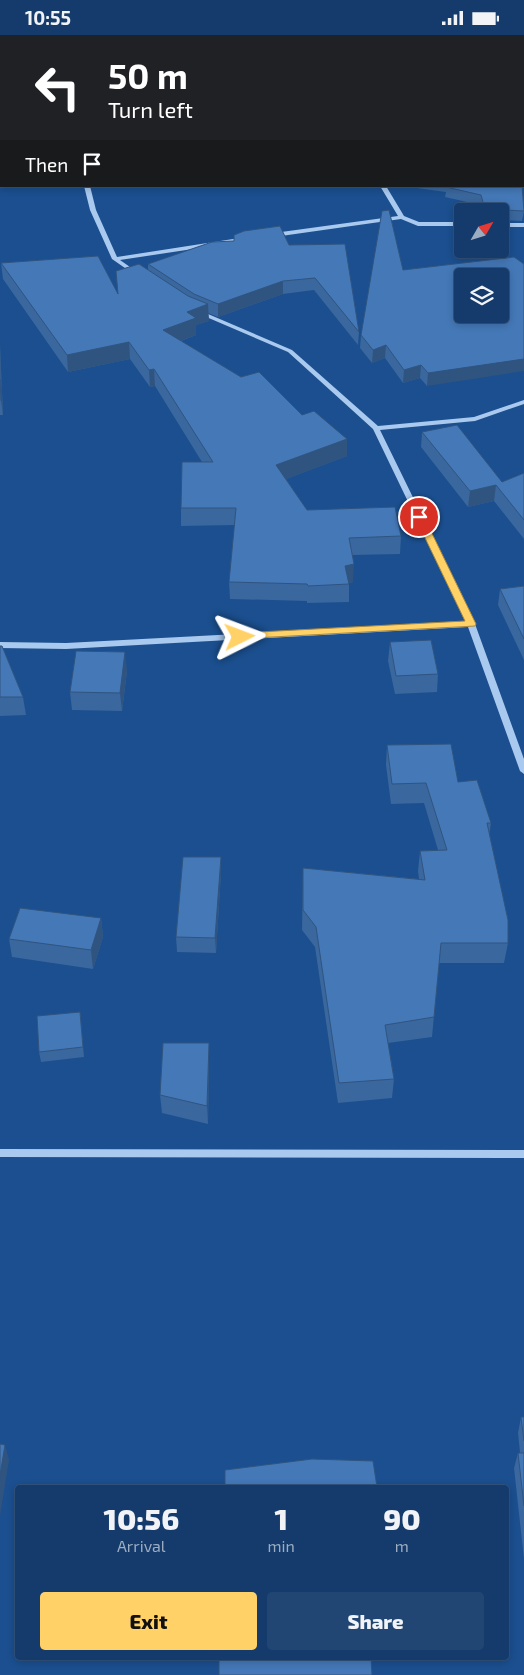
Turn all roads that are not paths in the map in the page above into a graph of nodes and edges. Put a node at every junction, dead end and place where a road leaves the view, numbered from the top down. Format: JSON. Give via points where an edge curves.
{"nodes":[{"id":1,"x":87,"y":187,"type":"edge"},
{"id":2,"x":384,"y":187,"type":"edge"},
{"id":3,"x":402,"y":217,"type":"junction"},
{"id":4,"x":454,"y":225,"type":"edge"},
{"id":5,"x":509,"y":225,"type":"edge"},
{"id":6,"x":524,"y":225,"type":"edge"},
{"id":7,"x":266,"y":236,"type":"edge"},
{"id":8,"x":256,"y":237,"type":"edge"},
{"id":9,"x":115,"y":259,"type":"junction"},
{"id":10,"x":146,"y":279,"type":"edge"},
{"id":11,"x":192,"y":310,"type":"edge"},
{"id":12,"x":524,"y":402,"type":"edge"},
{"id":13,"x":376,"y":428,"type":"junction"},
{"id":14,"x":471,"y":624,"type":"junction"},
{"id":15,"x":0,"y":645,"type":"edge"},
{"id":16,"x":524,"y":771,"type":"edge"},
{"id":17,"x":0,"y":1153,"type":"edge"},
{"id":18,"x":524,"y":1154,"type":"edge"}],
"edges":[{"from":1,"to":9,"type":"street","via":[[93,210]]},
{"from":2,"to":3,"type":"street"},
{"from":3,"to":4,"type":"street","via":[[418,224]]},
{"from":3,"to":7,"type":"street"},
{"from":5,"to":6,"type":"street"},
{"from":8,"to":9,"type":"street"},
{"from":9,"to":10,"type":"street"},
{"from":11,"to":13,"type":"street","via":[[290,351]]},
{"from":12,"to":13,"type":"street","via":[[475,419]]},
{"from":13,"to":14,"type":"street"},
{"from":14,"to":15,"type":"street","via":[[66,646]]},
{"from":14,"to":16,"type":"street"},
{"from":17,"to":18,"type":"street"}]}
